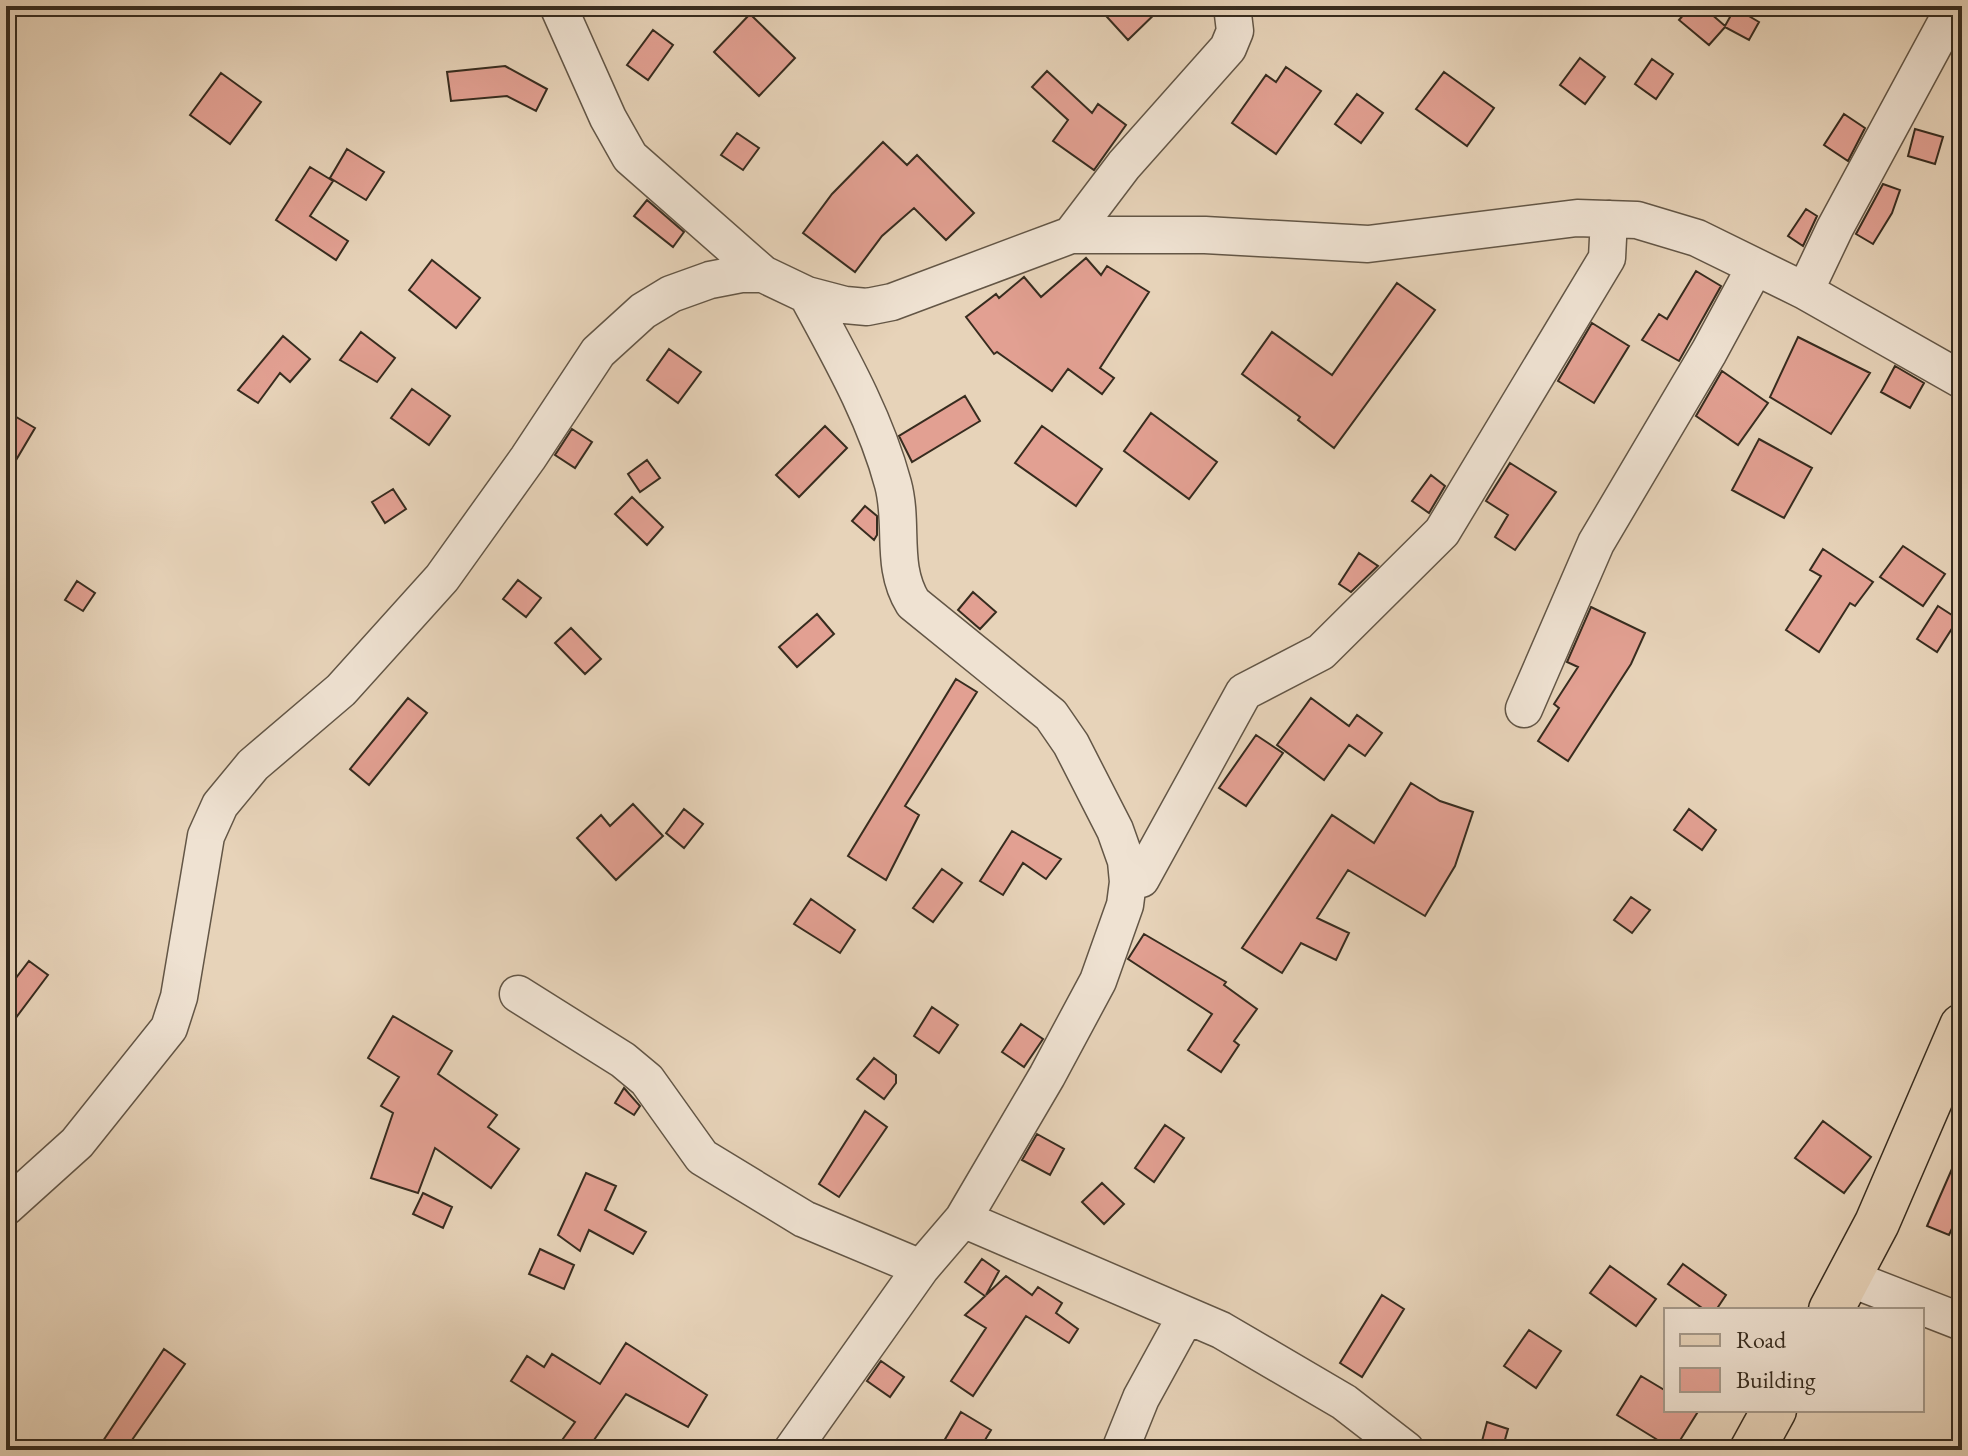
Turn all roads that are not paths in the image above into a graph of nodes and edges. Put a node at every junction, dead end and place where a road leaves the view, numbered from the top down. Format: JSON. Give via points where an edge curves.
{"nodes":[{"id":1,"x":558,"y":6,"type":"edge"},
{"id":2,"x":1232,"y":6,"type":"edge"},
{"id":3,"x":1955,"y":6,"type":"edge"},
{"id":4,"x":1609,"y":219,"type":"junction"},
{"id":5,"x":1071,"y":235,"type":"junction"},
{"id":6,"x":1755,"y":267,"type":"junction"},
{"id":7,"x":763,"y":274,"type":"junction"},
{"id":8,"x":1805,"y":291,"type":"junction"},
{"id":9,"x":807,"y":295,"type":"junction"},
{"id":10,"x":1962,"y":380,"type":"edge"},
{"id":11,"x":1524,"y":709,"type":"dead end"},
{"id":12,"x":1128,"y":882,"type":"junction"},
{"id":13,"x":518,"y":994,"type":"dead end"},
{"id":14,"x":1962,"y":1026,"type":"edge"},
{"id":15,"x":6,"y":1207,"type":"edge"},
{"id":16,"x":963,"y":1219,"type":"junction"},
{"id":17,"x":921,"y":1268,"type":"junction"},
{"id":18,"x":1840,"y":1294,"type":"edge"},
{"id":19,"x":1901,"y":1308,"type":"edge"},
{"id":20,"x":1924,"y":1313,"type":"edge"},
{"id":21,"x":1186,"y":1316,"type":"junction"},
{"id":22,"x":1962,"y":1322,"type":"edge"},
{"id":23,"x":1773,"y":1412,"type":"edge"},
{"id":24,"x":792,"y":1450,"type":"edge"},
{"id":25,"x":1120,"y":1450,"type":"edge"},
{"id":26,"x":1406,"y":1450,"type":"edge"},
{"id":27,"x":1752,"y":1450,"type":"edge"}],
"edges":[{"from":1,"to":7,"type":"street","via":[[630,157]]},
{"from":2,"to":5,"type":"street","via":[[1235,31],[1228,48],[1124,165]]},
{"from":3,"to":8,"type":"street"},
{"from":4,"to":5,"type":"street","via":[[1520,224],[1368,244],[1205,235]]},
{"from":4,"to":6,"type":"street","via":[[1637,220],[1697,238]]},
{"from":4,"to":12,"type":"street","via":[[1607,258],[1442,532],[1321,652],[1244,692],[1141,879]]},
{"from":5,"to":9,"type":"street","via":[[892,302],[867,307]]},
{"from":6,"to":8,"type":"street"},
{"from":6,"to":11,"type":"street","via":[[1596,543]]},
{"from":7,"to":9,"type":"street"},
{"from":7,"to":15,"type":"street","via":[[710,280],[671,294],[618,331],[598,352],[442,578],[341,690],[236,785],[206,836],[169,1028],[77,1143]]},
{"from":8,"to":10,"type":"street"},
{"from":9,"to":12,"type":"street","via":[[847,368],[894,487],[904,589],[913,603],[1051,715],[1115,830]]},
{"from":12,"to":16,"type":"street","via":[[1098,981]]},
{"from":13,"to":17,"type":"street","via":[[647,1080],[702,1157],[804,1219]]},
{"from":14,"to":18,"type":"main road","via":[[1877,1223]]},
{"from":16,"to":17,"type":"street"},
{"from":16,"to":21,"type":"street"},
{"from":17,"to":24,"type":"street"},
{"from":18,"to":19,"type":"street"},
{"from":20,"to":22,"type":"street"},
{"from":21,"to":25,"type":"street","via":[[1141,1398]]},
{"from":21,"to":26,"type":"street","via":[[1221,1330],[1344,1402]]},
{"from":23,"to":27,"type":"main road"}]}
